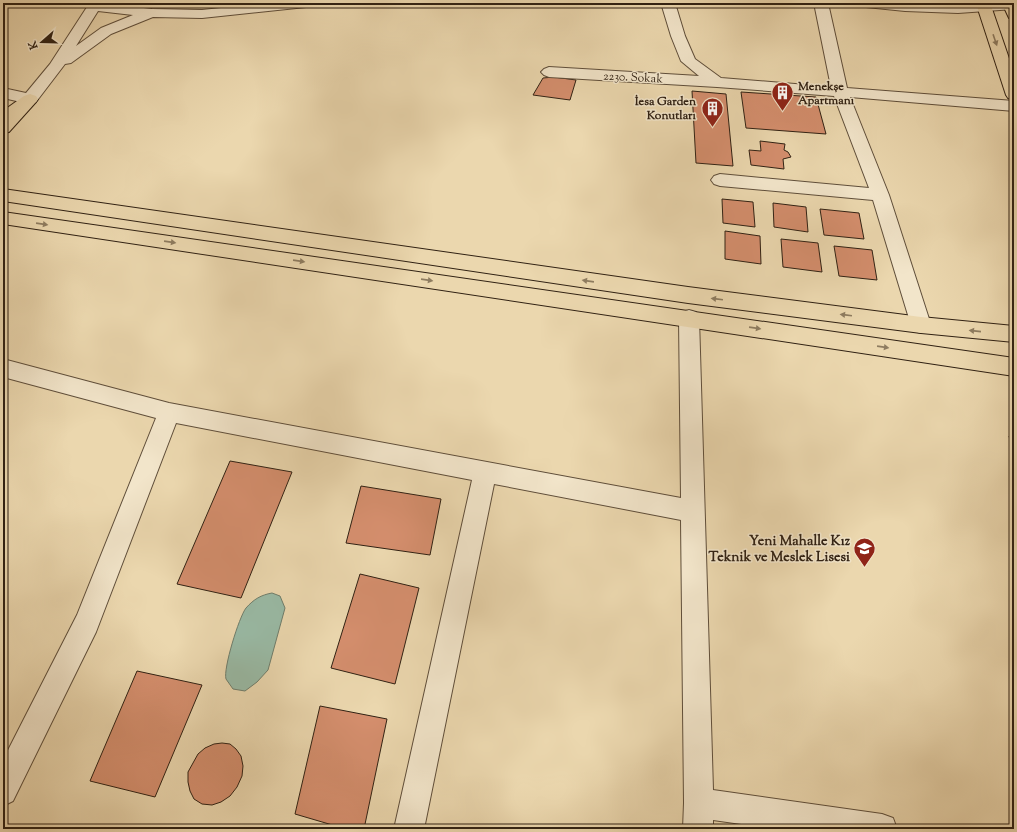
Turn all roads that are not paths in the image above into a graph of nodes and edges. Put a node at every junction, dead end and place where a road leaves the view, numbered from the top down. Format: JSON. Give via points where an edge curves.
{"nodes":[{"id":1,"x":306,"y":3,"type":"edge"},
{"id":2,"x":668,"y":3,"type":"edge"},
{"id":3,"x":822,"y":3,"type":"edge"},
{"id":4,"x":866,"y":3,"type":"edge"},
{"id":5,"x":99,"y":5,"type":"edge"},
{"id":6,"x":983,"y":5,"type":"edge"},
{"id":7,"x":253,"y":6,"type":"edge"},
{"id":8,"x":1012,"y":7,"type":"edge"},
{"id":9,"x":152,"y":13,"type":"junction"},
{"id":10,"x":56,"y":66,"type":"junction"},
{"id":11,"x":549,"y":72,"type":"dead end"},
{"id":12,"x":717,"y":82,"type":"junction"},
{"id":13,"x":840,"y":92,"type":"junction"},
{"id":14,"x":3,"y":93,"type":"edge"},
{"id":15,"x":1014,"y":95,"type":"edge"},
{"id":16,"x":30,"y":99,"type":"junction"},
{"id":17,"x":1014,"y":106,"type":"edge"},
{"id":18,"x":3,"y":120,"type":"edge"},
{"id":19,"x":3,"y":128,"type":"edge"},
{"id":20,"x":720,"y":180,"type":"dead end"},
{"id":21,"x":3,"y":195,"type":"edge"},
{"id":22,"x":880,"y":195,"type":"junction"},
{"id":23,"x":3,"y":218,"type":"edge"},
{"id":24,"x":689,"y":318,"type":"junction"},
{"id":25,"x":921,"y":325,"type":"junction"},
{"id":26,"x":1014,"y":334,"type":"edge"},
{"id":27,"x":1014,"y":367,"type":"edge"},
{"id":28,"x":3,"y":368,"type":"edge"},
{"id":29,"x":169,"y":412,"type":"junction"},
{"id":30,"x":485,"y":472,"type":"junction"},
{"id":31,"x":693,"y":511,"type":"junction"},
{"id":32,"x":3,"y":791,"type":"edge"},
{"id":33,"x":699,"y":816,"type":"edge"},
{"id":34,"x":410,"y":829,"type":"edge"},
{"id":35,"x":882,"y":829,"type":"edge"}],
"edges":[{"from":1,"to":7,"type":"street"},
{"from":2,"to":12,"type":"street","via":[[688,61]]},
{"from":3,"to":13,"type":"street"},
{"from":4,"to":6,"type":"street","via":[[958,9]]},
{"from":5,"to":9,"type":"street"},
{"from":5,"to":10,"type":"street"},
{"from":6,"to":8,"type":"street"},
{"from":6,"to":15,"type":"main road","one_way":true},
{"from":7,"to":9,"type":"street","via":[[202,14]]},
{"from":9,"to":10,"type":"street","via":[[106,31]]},
{"from":10,"to":16,"type":"street"},
{"from":11,"to":12,"type":"street","name":"2230. Sokak"},
{"from":12,"to":13,"type":"street","name":"2230. Sokak"},
{"from":13,"to":17,"type":"street","name":"2230. Sokak"},
{"from":13,"to":22,"type":"street"},
{"from":14,"to":16,"type":"street"},
{"from":16,"to":18,"type":"main road"},
{"from":16,"to":19,"type":"main road"},
{"from":20,"to":22,"type":"street"},
{"from":25,"to":21,"type":"main road","one_way":true,"via":[[688,296]]},
{"from":22,"to":25,"type":"street"},
{"from":23,"to":24,"type":"main road","one_way":true},
{"from":24,"to":27,"type":"main road","one_way":true},
{"from":24,"to":31,"type":"street"},
{"from":26,"to":25,"type":"main road","one_way":true},
{"from":28,"to":29,"type":"street"},
{"from":29,"to":30,"type":"street"},
{"from":29,"to":32,"type":"street","via":[[87,624]]},
{"from":30,"to":31,"type":"street"},
{"from":30,"to":34,"type":"street"},
{"from":31,"to":33,"type":"street"},
{"from":33,"to":35,"type":"street"}]}
